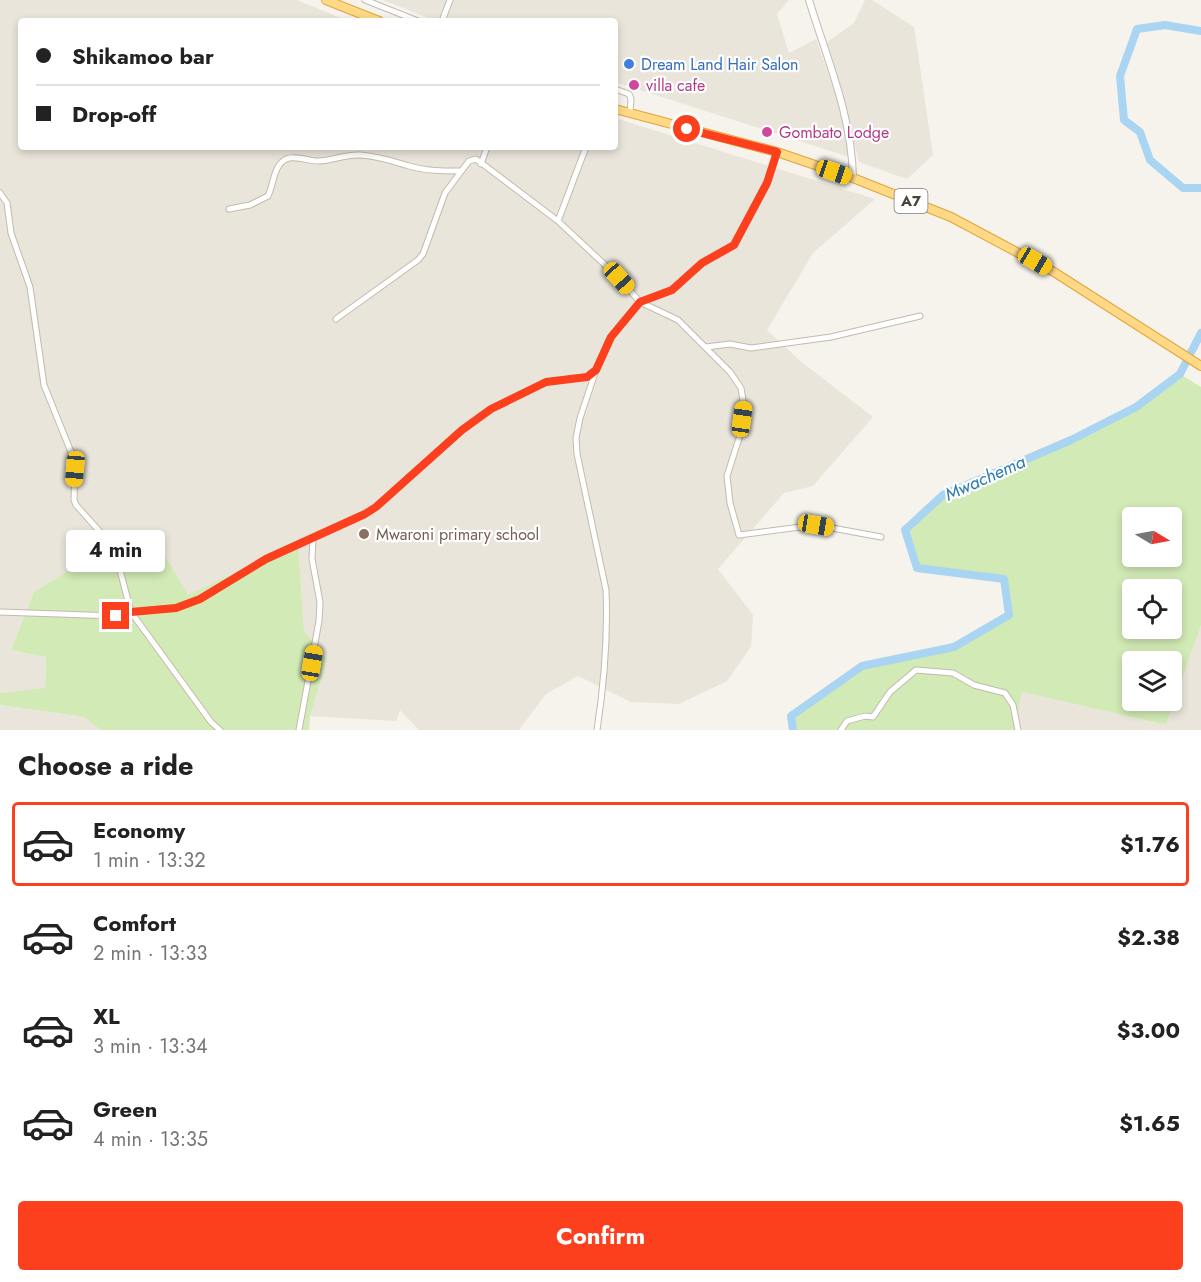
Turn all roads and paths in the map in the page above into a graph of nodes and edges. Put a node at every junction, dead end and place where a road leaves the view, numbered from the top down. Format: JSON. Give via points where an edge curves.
{"nodes":[{"id":1,"x":326,"y":0,"type":"edge"},
{"id":2,"x":365,"y":0,"type":"edge"},
{"id":3,"x":450,"y":0,"type":"edge"},
{"id":4,"x":809,"y":0,"type":"edge"},
{"id":5,"x":384,"y":8,"type":"junction"},
{"id":6,"x":371,"y":18,"type":"edge"},
{"id":7,"x":379,"y":18,"type":"edge"},
{"id":8,"x":410,"y":18,"type":"edge"},
{"id":9,"x":443,"y":18,"type":"edge"},
{"id":10,"x":618,"y":90,"type":"edge"},
{"id":11,"x":618,"y":110,"type":"edge"},
{"id":12,"x":630,"y":113,"type":"junction"},
{"id":13,"x":486,"y":150,"type":"edge"},
{"id":14,"x":585,"y":150,"type":"edge"},
{"id":15,"x":777,"y":152,"type":"junction"},
{"id":16,"x":481,"y":164,"type":"junction"},
{"id":17,"x":460,"y":171,"type":"junction"},
{"id":18,"x":853,"y":178,"type":"junction"},
{"id":19,"x":0,"y":193,"type":"edge"},
{"id":20,"x":230,"y":209,"type":"dead end"},
{"id":21,"x":558,"y":221,"type":"junction"},
{"id":22,"x":640,"y":302,"type":"junction"},
{"id":23,"x":921,"y":316,"type":"dead end"},
{"id":24,"x":336,"y":319,"type":"dead end"},
{"id":25,"x":706,"y":347,"type":"junction"},
{"id":26,"x":1201,"y":366,"type":"edge"},
{"id":27,"x":596,"y":370,"type":"junction"},
{"id":28,"x":881,"y":537,"type":"dead end"},
{"id":29,"x":313,"y":539,"type":"junction"},
{"id":30,"x":0,"y":612,"type":"edge"},
{"id":31,"x":131,"y":612,"type":"junction"},
{"id":32,"x":220,"y":730,"type":"edge"},
{"id":33,"x":299,"y":730,"type":"edge"},
{"id":34,"x":597,"y":730,"type":"edge"},
{"id":35,"x":841,"y":730,"type":"edge"},
{"id":36,"x":1018,"y":730,"type":"edge"}],
"edges":[{"from":1,"to":6,"type":"highway"},
{"from":2,"to":5,"type":"street"},
{"from":3,"to":9,"type":"street"},
{"from":4,"to":18,"type":"street","via":[[849,129]]},
{"from":5,"to":7,"type":"street"},
{"from":5,"to":8,"type":"street"},
{"from":10,"to":12,"type":"street","via":[[632,99]]},
{"from":11,"to":12,"type":"highway","number":"A7"},
{"from":12,"to":15,"type":"highway","number":"A7"},
{"from":13,"to":16,"type":"street"},
{"from":14,"to":21,"type":"street"},
{"from":15,"to":18,"type":"highway","number":"A7"},
{"from":15,"to":22,"type":"street","via":[[767,183],[734,245],[702,263],[672,290]]},
{"from":16,"to":17,"type":"street","via":[[472,159]]},
{"from":16,"to":21,"type":"street"},
{"from":17,"to":20,"type":"street","via":[[435,171],[357,155],[319,161],[290,159],[276,169],[268,196]]},
{"from":17,"to":24,"type":"street","via":[[445,193],[418,260]]},
{"from":18,"to":26,"type":"highway","number":"A7","via":[[951,217],[1016,250]]},
{"from":19,"to":31,"type":"street","via":[[7,203],[11,233],[30,287],[44,385],[75,462],[74,500],[110,543]]},
{"from":21,"to":22,"type":"street"},
{"from":22,"to":25,"type":"street","via":[[678,320]]},
{"from":22,"to":27,"type":"street","via":[[611,337]]},
{"from":23,"to":25,"type":"street","via":[[831,337],[751,348],[730,344]]},
{"from":25,"to":28,"type":"street","via":[[741,388],[741,432],[727,476],[739,535],[816,525]]},
{"from":27,"to":29,"type":"street","via":[[587,377],[546,382],[491,409],[376,507]]},
{"from":27,"to":34,"type":"street","via":[[576,438],[606,590],[605,659]]},
{"from":29,"to":31,"type":"street","via":[[266,559],[200,599],[176,608]]},
{"from":29,"to":33,"type":"street","via":[[319,621]]},
{"from":30,"to":31,"type":"street","via":[[116,616]]},
{"from":31,"to":32,"type":"street"},
{"from":35,"to":36,"type":"street","via":[[847,721],[873,717],[890,692],[916,670],[953,672],[974,685],[1005,693],[1013,705]]}]}
